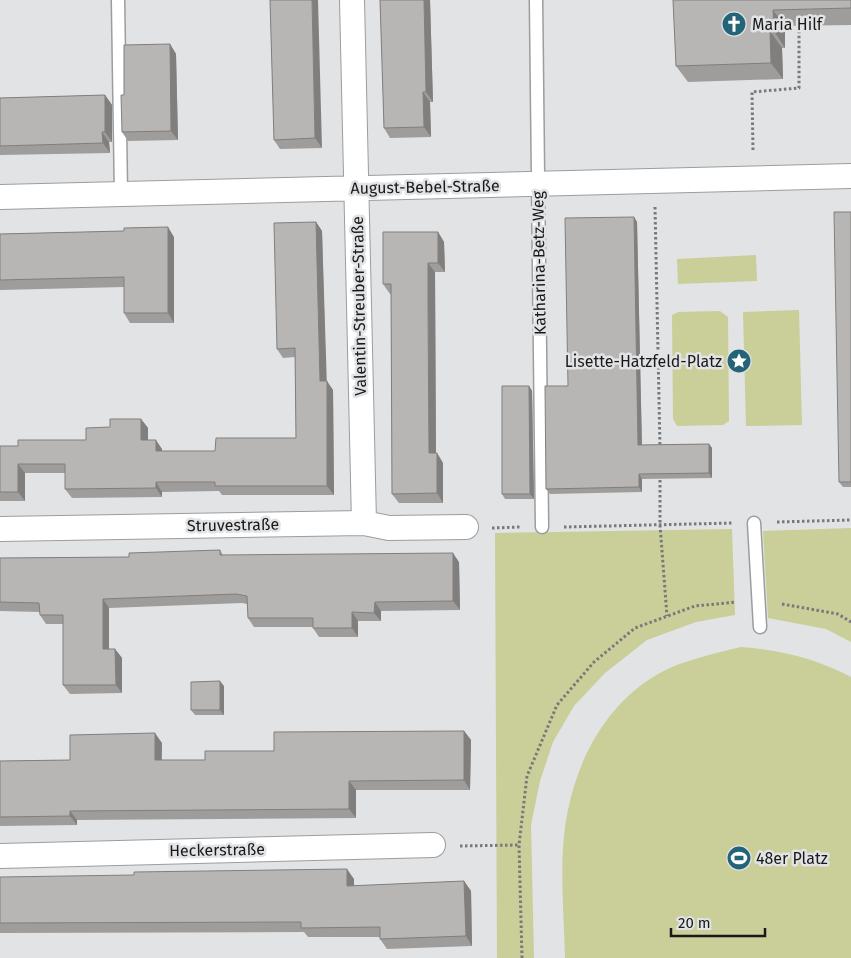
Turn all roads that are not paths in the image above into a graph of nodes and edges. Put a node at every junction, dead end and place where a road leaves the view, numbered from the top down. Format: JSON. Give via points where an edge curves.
{"nodes":[{"id":1,"x":118,"y":0,"type":"edge"},
{"id":2,"x":352,"y":0,"type":"edge"},
{"id":3,"x":536,"y":0,"type":"edge"},
{"id":4,"x":851,"y":176,"type":"edge"},
{"id":5,"x":538,"y":185,"type":"junction"},
{"id":6,"x":356,"y":187,"type":"junction"},
{"id":7,"x":121,"y":194,"type":"junction"},
{"id":8,"x":0,"y":197,"type":"edge"},
{"id":9,"x":364,"y":523,"type":"junction"},
{"id":10,"x":754,"y":523,"type":"road end"},
{"id":11,"x":542,"y":527,"type":"road end"},
{"id":12,"x":475,"y":528,"type":"road end"},
{"id":13,"x":0,"y":529,"type":"edge"},
{"id":14,"x":760,"y":627,"type":"dead end"},
{"id":15,"x":433,"y":845,"type":"dead end"},
{"id":16,"x":0,"y":856,"type":"edge"}],
"edges":[{"from":1,"to":7,"type":"lane"},
{"from":2,"to":6,"type":"street","name":"Valentin-Streuber-Straße"},
{"from":3,"to":5,"type":"lane","name":"Katharina-Betz-Weg"},
{"from":4,"to":5,"type":"street","name":"August-Bebel-Straße"},
{"from":5,"to":6,"type":"street","name":"August-Bebel-Straße"},
{"from":5,"to":11,"type":"lane","name":"Katharina-Betz-Weg"},
{"from":6,"to":7,"type":"street","name":"August-Bebel-Straße"},
{"from":6,"to":9,"type":"street","name":"Valentin-Streuber-Straße"},
{"from":7,"to":8,"type":"street","name":"August-Bebel-Straße"},
{"from":9,"to":12,"type":"street","name":"Struvestraße","via":[[388,528]]},
{"from":9,"to":13,"type":"street","name":"Struvestraße"},
{"from":10,"to":14,"type":"lane"},
{"from":15,"to":16,"type":"street","name":"Heckerstraße"}]}
